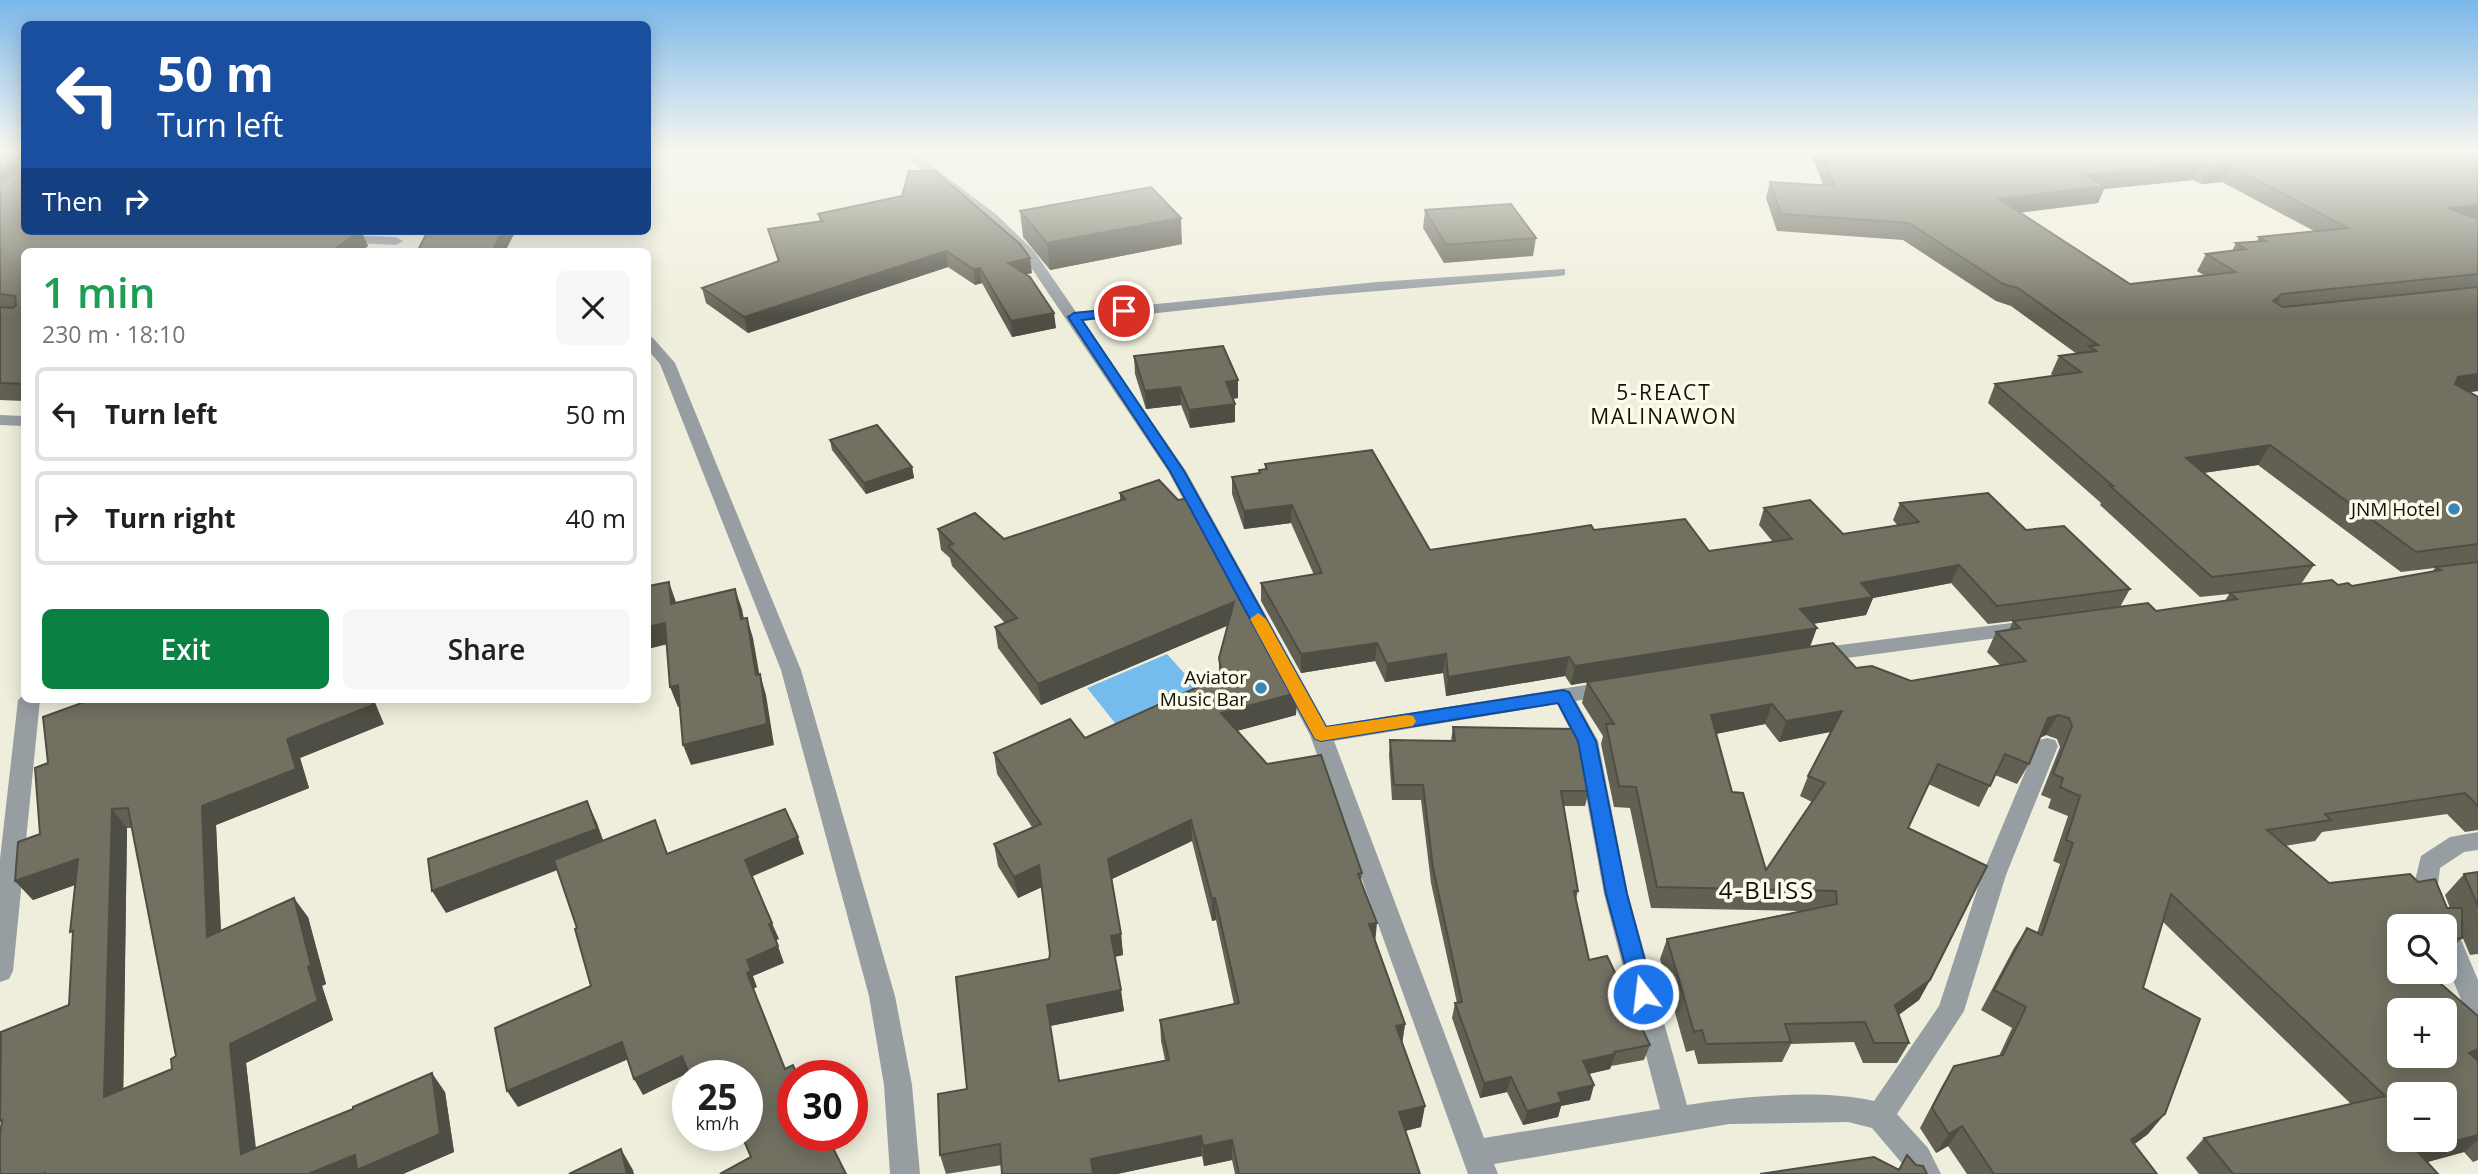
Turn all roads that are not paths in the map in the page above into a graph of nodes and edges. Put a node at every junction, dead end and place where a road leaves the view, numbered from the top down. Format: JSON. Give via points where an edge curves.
{"nodes":[{"id":1,"x":975,"y":206,"type":"edge"},
{"id":2,"x":404,"y":235,"type":"edge"},
{"id":3,"x":328,"y":239,"type":"edge"},
{"id":4,"x":396,"y":241,"type":"junction"},
{"id":5,"x":385,"y":248,"type":"edge"},
{"id":6,"x":1560,"y":272,"type":"dead end"},
{"id":7,"x":1074,"y":317,"type":"junction"},
{"id":8,"x":651,"y":344,"type":"edge"},
{"id":9,"x":0,"y":420,"type":"edge"},
{"id":10,"x":21,"y":421,"type":"edge"},
{"id":11,"x":2039,"y":627,"type":"edge"},
{"id":12,"x":1792,"y":659,"type":"edge"},
{"id":13,"x":1630,"y":685,"type":"edge"},
{"id":14,"x":1563,"y":696,"type":"junction"},
{"id":15,"x":29,"y":703,"type":"edge"},
{"id":16,"x":1321,"y":735,"type":"junction"},
{"id":17,"x":2047,"y":746,"type":"edge"},
{"id":18,"x":2478,"y":841,"type":"edge"},
{"id":19,"x":2437,"y":914,"type":"edge"},
{"id":20,"x":2457,"y":960,"type":"edge"},
{"id":21,"x":0,"y":971,"type":"edge"},
{"id":22,"x":2478,"y":1011,"type":"edge"},
{"id":23,"x":1880,"y":1116,"type":"junction"},
{"id":24,"x":1677,"y":1119,"type":"junction"},
{"id":25,"x":1480,"y":1163,"type":"edge"},
{"id":26,"x":905,"y":1174,"type":"edge"},
{"id":27,"x":1926,"y":1174,"type":"edge"}],
"edges":[{"from":1,"to":7,"type":"street","via":[[1029,254]]},
{"from":2,"to":4,"type":"street"},
{"from":3,"to":4,"type":"street"},
{"from":4,"to":5,"type":"street"},
{"from":6,"to":7,"type":"street","via":[[1250,296]]},
{"from":7,"to":16,"type":"street","via":[[1177,471]]},
{"from":8,"to":26,"type":"street","via":[[667,363],[791,670],[882,996],[898,1084]]},
{"from":9,"to":10,"type":"street"},
{"from":11,"to":12,"type":"street"},
{"from":13,"to":14,"type":"street"},
{"from":14,"to":16,"type":"street"},
{"from":14,"to":24,"type":"street","via":[[1587,741],[1616,894]]},
{"from":15,"to":21,"type":"street"},
{"from":16,"to":25,"type":"street"},
{"from":17,"to":23,"type":"street","via":[[1994,875],[1951,1011]]},
{"from":18,"to":19,"type":"street","via":[[2458,844],[2429,863],[2426,885]]},
{"from":20,"to":22,"type":"street"},
{"from":23,"to":24,"type":"street","via":[[1848,1109],[1729,1111]]},
{"from":23,"to":27,"type":"street"},
{"from":24,"to":25,"type":"street"}]}
